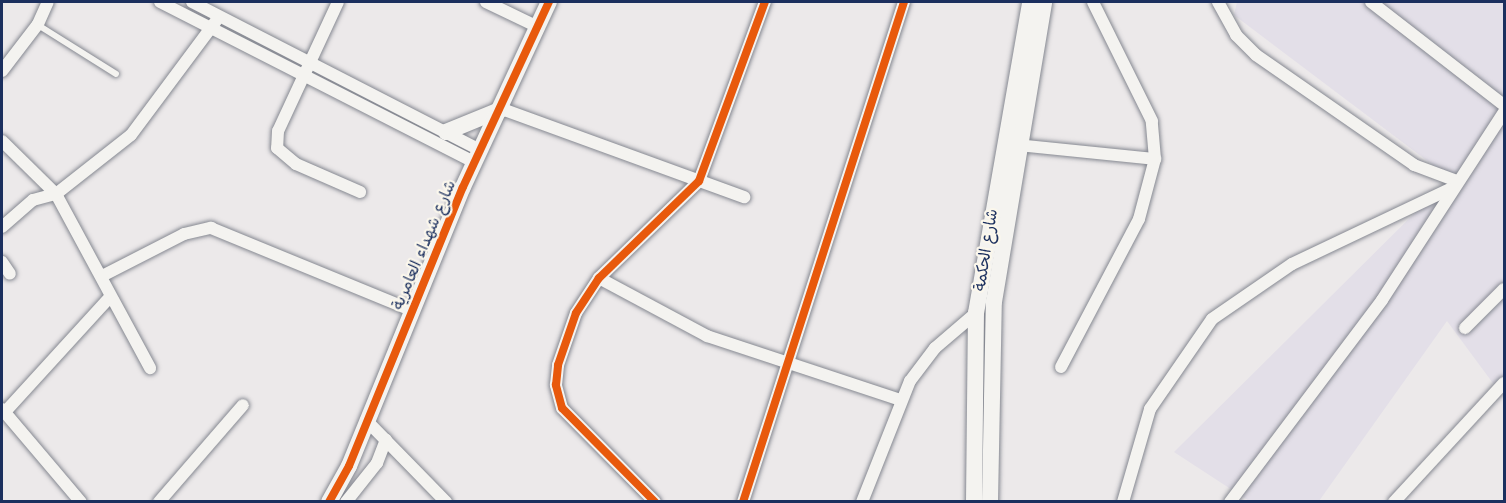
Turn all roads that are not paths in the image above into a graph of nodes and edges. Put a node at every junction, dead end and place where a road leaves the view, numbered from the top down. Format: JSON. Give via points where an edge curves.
{"nodes":[{"id":1,"x":59,"y":2,"type":"edge"},
{"id":2,"x":160,"y":2,"type":"edge"},
{"id":3,"x":192,"y":2,"type":"edge"},
{"id":4,"x":338,"y":2,"type":"edge"},
{"id":5,"x":486,"y":2,"type":"edge"},
{"id":6,"x":549,"y":2,"type":"edge"},
{"id":7,"x":765,"y":2,"type":"edge"},
{"id":8,"x":904,"y":2,"type":"edge"},
{"id":9,"x":1030,"y":2,"type":"edge"},
{"id":10,"x":1044,"y":2,"type":"edge"},
{"id":11,"x":1093,"y":2,"type":"edge"},
{"id":12,"x":1218,"y":2,"type":"edge"},
{"id":13,"x":1371,"y":2,"type":"edge"},
{"id":14,"x":48,"y":5,"type":"edge"},
{"id":15,"x":220,"y":16,"type":"junction"},
{"id":16,"x":38,"y":24,"type":"junction"},
{"id":17,"x":212,"y":27,"type":"junction"},
{"id":18,"x":538,"y":27,"type":"junction"},
{"id":19,"x":310,"y":61,"type":"junction"},
{"id":20,"x":2,"y":70,"type":"edge"},
{"id":21,"x":116,"y":74,"type":"dead end"},
{"id":22,"x":306,"y":75,"type":"junction"},
{"id":23,"x":1504,"y":105,"type":"edge"},
{"id":24,"x":502,"y":109,"type":"junction"},
{"id":25,"x":1504,"y":112,"type":"edge"},
{"id":26,"x":446,"y":132,"type":"junction"},
{"id":27,"x":2,"y":141,"type":"edge"},
{"id":28,"x":1017,"y":145,"type":"junction"},
{"id":29,"x":477,"y":156,"type":"junction"},
{"id":30,"x":1155,"y":159,"type":"junction"},
{"id":31,"x":699,"y":181,"type":"junction"},
{"id":32,"x":1453,"y":185,"type":"junction"},
{"id":33,"x":360,"y":192,"type":"dead end"},
{"id":34,"x":56,"y":194,"type":"junction"},
{"id":35,"x":744,"y":197,"type":"dead end"},
{"id":36,"x":2,"y":227,"type":"edge"},
{"id":37,"x":2,"y":262,"type":"edge"},
{"id":38,"x":10,"y":274,"type":"dead end"},
{"id":39,"x":104,"y":275,"type":"junction"},
{"id":40,"x":599,"y":278,"type":"junction"},
{"id":41,"x":1504,"y":289,"type":"edge"},
{"id":42,"x":109,"y":298,"type":"junction"},
{"id":43,"x":411,"y":310,"type":"junction"},
{"id":44,"x":976,"y":313,"type":"junction"},
{"id":45,"x":1465,"y":328,"type":"dead end"},
{"id":46,"x":786,"y":362,"type":"junction"},
{"id":47,"x":1061,"y":367,"type":"dead end"},
{"id":48,"x":150,"y":368,"type":"dead end"},
{"id":49,"x":1504,"y":383,"type":"edge"},
{"id":50,"x":900,"y":400,"type":"junction"},
{"id":51,"x":243,"y":405,"type":"dead end"},
{"id":52,"x":3,"y":410,"type":"edge"},
{"id":53,"x":366,"y":420,"type":"junction"},
{"id":54,"x":386,"y":440,"type":"junction"},
{"id":55,"x":81,"y":501,"type":"edge"},
{"id":56,"x":159,"y":501,"type":"edge"},
{"id":57,"x":329,"y":501,"type":"edge"},
{"id":58,"x":346,"y":501,"type":"edge"},
{"id":59,"x":446,"y":501,"type":"edge"},
{"id":60,"x":655,"y":501,"type":"edge"},
{"id":61,"x":743,"y":501,"type":"edge"},
{"id":62,"x":862,"y":501,"type":"edge"},
{"id":63,"x":974,"y":501,"type":"edge"},
{"id":64,"x":990,"y":501,"type":"edge"},
{"id":65,"x":1123,"y":501,"type":"edge"},
{"id":66,"x":1230,"y":501,"type":"edge"},
{"id":67,"x":1394,"y":501,"type":"edge"}],
"edges":[{"from":1,"to":14,"type":"street"},
{"from":2,"to":17,"type":"street"},
{"from":3,"to":15,"type":"street"},
{"from":4,"to":19,"type":"street"},
{"from":5,"to":18,"type":"street"},
{"from":6,"to":18,"type":"street","name":"شارع شهداء العامرية"},
{"from":7,"to":31,"type":"street"},
{"from":8,"to":46,"type":"street"},
{"from":9,"to":44,"type":"street","name":"شارع الحكمة"},
{"from":10,"to":28,"type":"street","name":"شارع الحكمة"},
{"from":11,"to":30,"type":"street","via":[[1152,122]]},
{"from":12,"to":32,"type":"street","via":[[1236,35],[1256,55],[1414,165]]},
{"from":13,"to":23,"type":"street"},
{"from":14,"to":16,"type":"street"},
{"from":15,"to":17,"type":"street"},
{"from":15,"to":19,"type":"street"},
{"from":16,"to":20,"type":"street"},
{"from":16,"to":21,"type":"lane"},
{"from":17,"to":22,"type":"street"},
{"from":17,"to":34,"type":"street","via":[[131,135]]},
{"from":18,"to":24,"type":"street","name":"شارع شهداء العامرية"},
{"from":19,"to":22,"type":"street"},
{"from":19,"to":26,"type":"street"},
{"from":22,"to":29,"type":"street"},
{"from":22,"to":33,"type":"street","via":[[278,130],[277,148],[296,164]]},
{"from":24,"to":26,"type":"street"},
{"from":24,"to":29,"type":"street","name":"شارع شهداء العامرية"},
{"from":24,"to":31,"type":"street"},
{"from":25,"to":32,"type":"street"},
{"from":26,"to":29,"type":"street"},
{"from":27,"to":34,"type":"street"},
{"from":28,"to":30,"type":"street"},
{"from":28,"to":64,"type":"street","name":"شارع الحكمة","via":[[991,326]]},
{"from":29,"to":43,"type":"street","name":"شارع شهداء العامرية"},
{"from":30,"to":47,"type":"street","via":[[1139,219]]},
{"from":31,"to":35,"type":"street"},
{"from":31,"to":40,"type":"street"},
{"from":32,"to":65,"type":"street","via":[[1292,264],[1212,319],[1150,409]]},
{"from":32,"to":66,"type":"street","via":[[1382,300]]},
{"from":34,"to":36,"type":"street","via":[[33,200]]},
{"from":34,"to":39,"type":"street"},
{"from":37,"to":38,"type":"street"},
{"from":39,"to":42,"type":"street"},
{"from":39,"to":43,"type":"street","via":[[184,234],[211,228]]},
{"from":40,"to":46,"type":"street","via":[[707,336]]},
{"from":40,"to":60,"type":"street","via":[[572,322],[558,364],[558,400]]},
{"from":41,"to":45,"type":"street"},
{"from":42,"to":48,"type":"street"},
{"from":42,"to":52,"type":"street"},
{"from":43,"to":53,"type":"street","name":"شارع شهداء العامرية"},
{"from":44,"to":50,"type":"street","via":[[919,367]]},
{"from":44,"to":63,"type":"street","name":"شارع الحكمة"},
{"from":46,"to":50,"type":"street"},
{"from":46,"to":61,"type":"street"},
{"from":49,"to":67,"type":"street"},
{"from":50,"to":62,"type":"street"},
{"from":51,"to":56,"type":"street"},
{"from":52,"to":55,"type":"street"},
{"from":53,"to":54,"type":"street"},
{"from":53,"to":57,"type":"street","name":"شارع شهداء العامرية"},
{"from":54,"to":58,"type":"street","via":[[377,463]]},
{"from":54,"to":59,"type":"street"}]}
